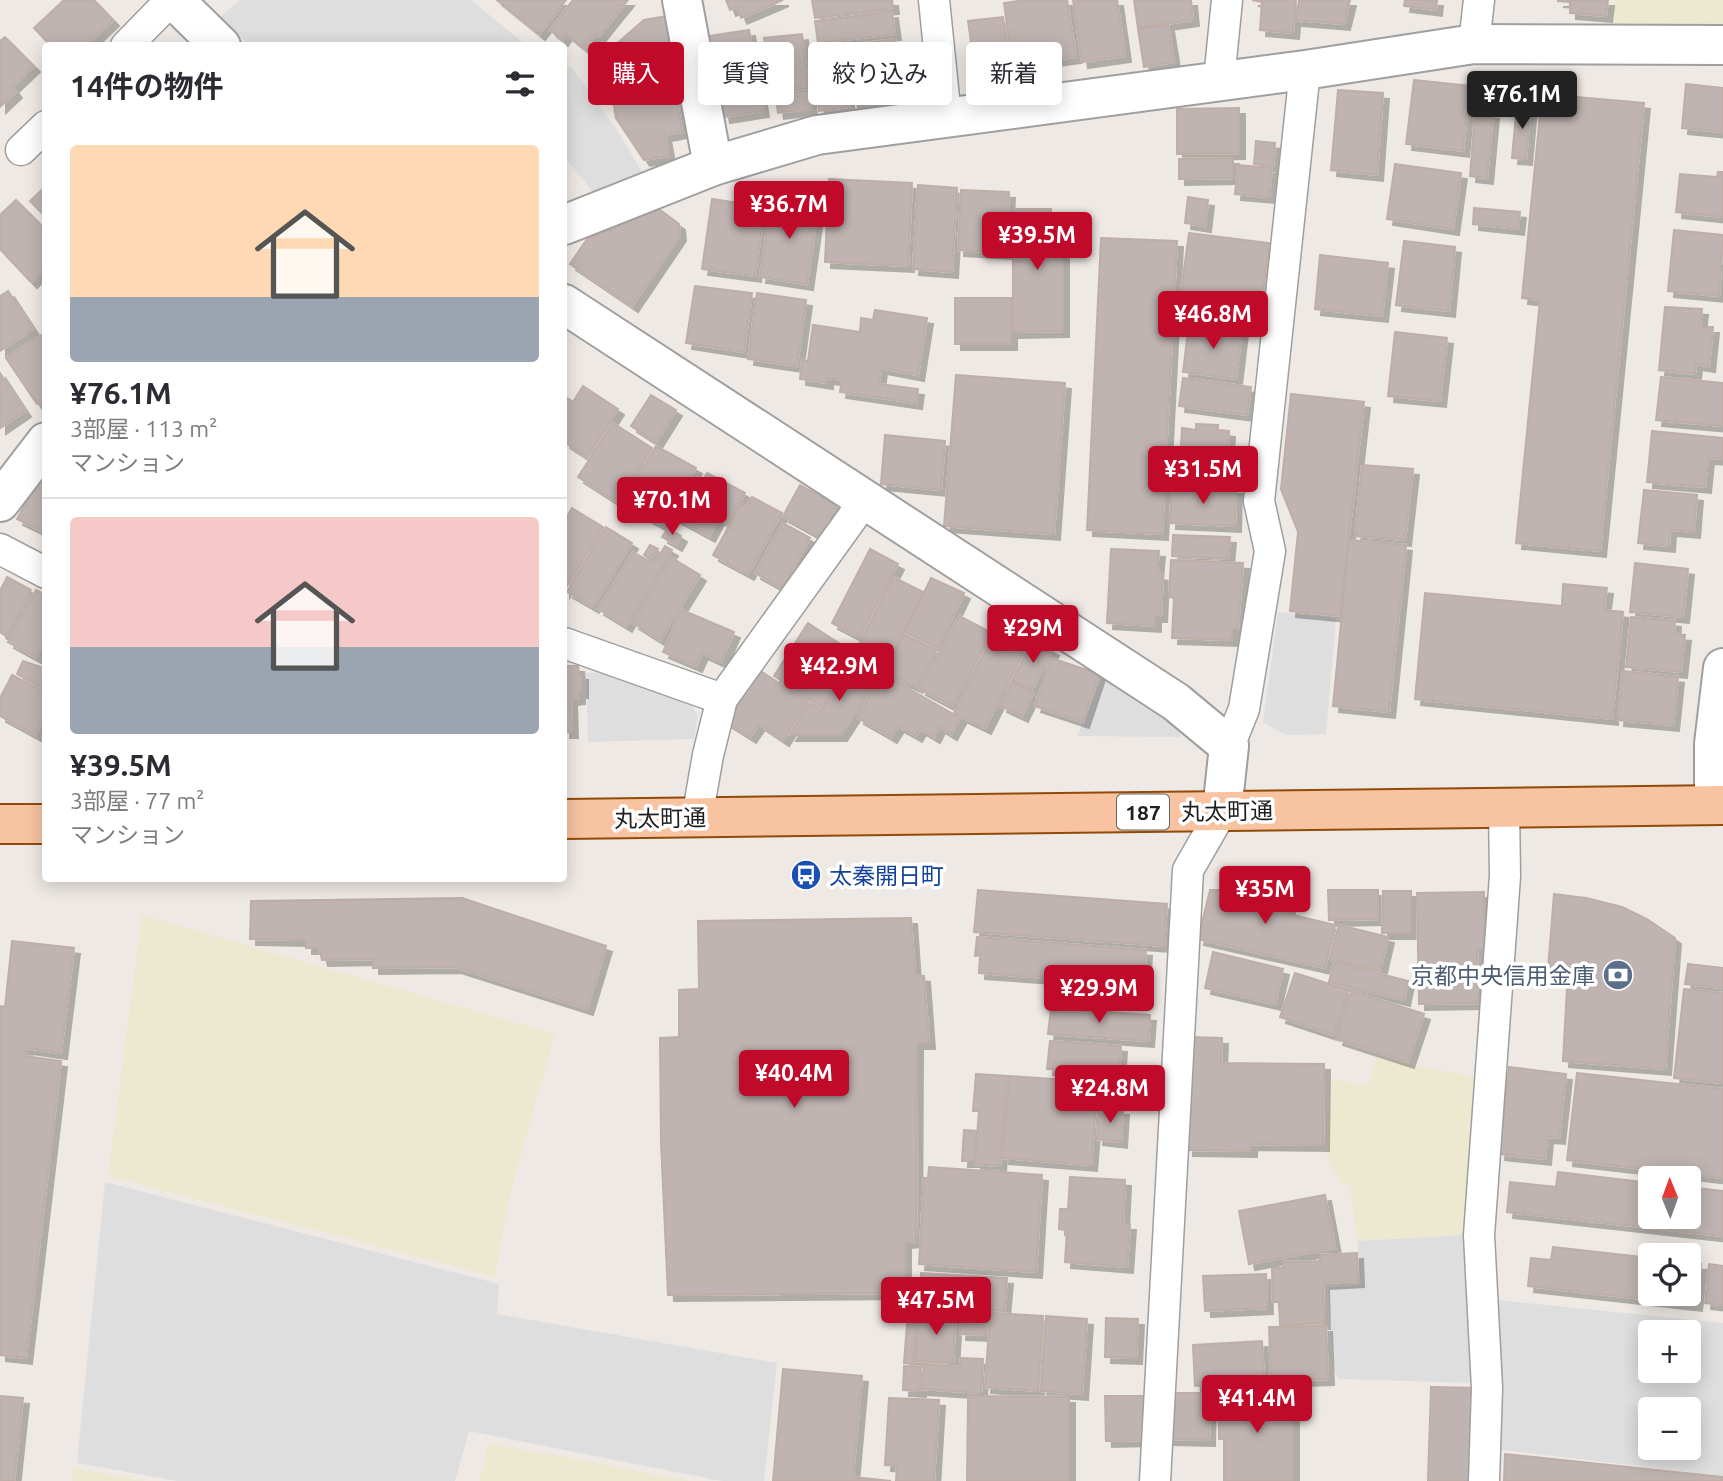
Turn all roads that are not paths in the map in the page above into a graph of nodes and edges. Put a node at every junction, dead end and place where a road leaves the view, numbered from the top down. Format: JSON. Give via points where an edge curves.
{"nodes":[{"id":1,"x":173,"y":0,"type":"edge"},
{"id":2,"x":682,"y":0,"type":"edge"},
{"id":3,"x":934,"y":0,"type":"edge"},
{"id":4,"x":1227,"y":0,"type":"edge"},
{"id":5,"x":1479,"y":0,"type":"edge"},
{"id":6,"x":130,"y":42,"type":"edge"},
{"id":7,"x":217,"y":42,"type":"edge"},
{"id":8,"x":1474,"y":44,"type":"junction"},
{"id":9,"x":1723,"y":45,"type":"edge"},
{"id":10,"x":1305,"y":70,"type":"junction"},
{"id":11,"x":1219,"y":80,"type":"junction"},
{"id":12,"x":946,"y":117,"type":"junction"},
{"id":13,"x":42,"y":130,"type":"edge"},
{"id":14,"x":21,"y":150,"type":"dead end"},
{"id":15,"x":713,"y":166,"type":"junction"},
{"id":16,"x":567,"y":224,"type":"edge"},
{"id":17,"x":567,"y":306,"type":"edge"},
{"id":18,"x":42,"y":447,"type":"edge"},
{"id":19,"x":1,"y":497,"type":"edge"},
{"id":20,"x":865,"y":500,"type":"junction"},
{"id":21,"x":0,"y":550,"type":"edge"},
{"id":22,"x":42,"y":571,"type":"edge"},
{"id":23,"x":567,"y":644,"type":"edge"},
{"id":24,"x":1723,"y":668,"type":"edge"},
{"id":25,"x":722,"y":699,"type":"junction"},
{"id":26,"x":1228,"y":746,"type":"junction"},
{"id":27,"x":1718,"y":805,"type":"edge"},
{"id":28,"x":1504,"y":808,"type":"junction"},
{"id":29,"x":1222,"y":811,"type":"junction"},
{"id":30,"x":698,"y":818,"type":"junction"},
{"id":31,"x":567,"y":819,"type":"edge"},
{"id":32,"x":0,"y":824,"type":"edge"},
{"id":33,"x":42,"y":824,"type":"edge"},
{"id":34,"x":1156,"y":1481,"type":"edge"},
{"id":35,"x":1484,"y":1481,"type":"edge"}],
"edges":[{"from":1,"to":6,"type":"lane"},
{"from":1,"to":7,"type":"street"},
{"from":2,"to":15,"type":"street"},
{"from":3,"to":12,"type":"lane"},
{"from":4,"to":11,"type":"lane"},
{"from":5,"to":8,"type":"lane"},
{"from":8,"to":9,"type":"street"},
{"from":8,"to":10,"type":"street"},
{"from":10,"to":11,"type":"street"},
{"from":10,"to":26,"type":"lane","via":[[1259,501],[1270,551],[1244,709]]},
{"from":11,"to":12,"type":"street"},
{"from":12,"to":15,"type":"street","via":[[817,135]]},
{"from":13,"to":14,"type":"lane"},
{"from":15,"to":16,"type":"street"},
{"from":17,"to":20,"type":"street"},
{"from":18,"to":19,"type":"street"},
{"from":20,"to":25,"type":"lane"},
{"from":20,"to":26,"type":"street","via":[[1176,702]]},
{"from":21,"to":22,"type":"lane"},
{"from":23,"to":25,"type":"lane"},
{"from":24,"to":27,"type":"street","via":[[1714,744]]},
{"from":25,"to":30,"type":"lane"},
{"from":26,"to":29,"type":"street"},
{"from":27,"to":28,"type":"main road","name":"丸太町通","number":"187"},
{"from":28,"to":29,"type":"main road","name":"丸太町通","number":"187"},
{"from":28,"to":35,"type":"lane","via":[[1505,876],[1479,1235],[1486,1388]]},
{"from":29,"to":30,"type":"main road","name":"丸太町通","number":"187"},
{"from":29,"to":34,"type":"lane","via":[[1188,870]]},
{"from":30,"to":31,"type":"main road","name":"丸太町通","number":"187"},
{"from":32,"to":33,"type":"main road"}]}
